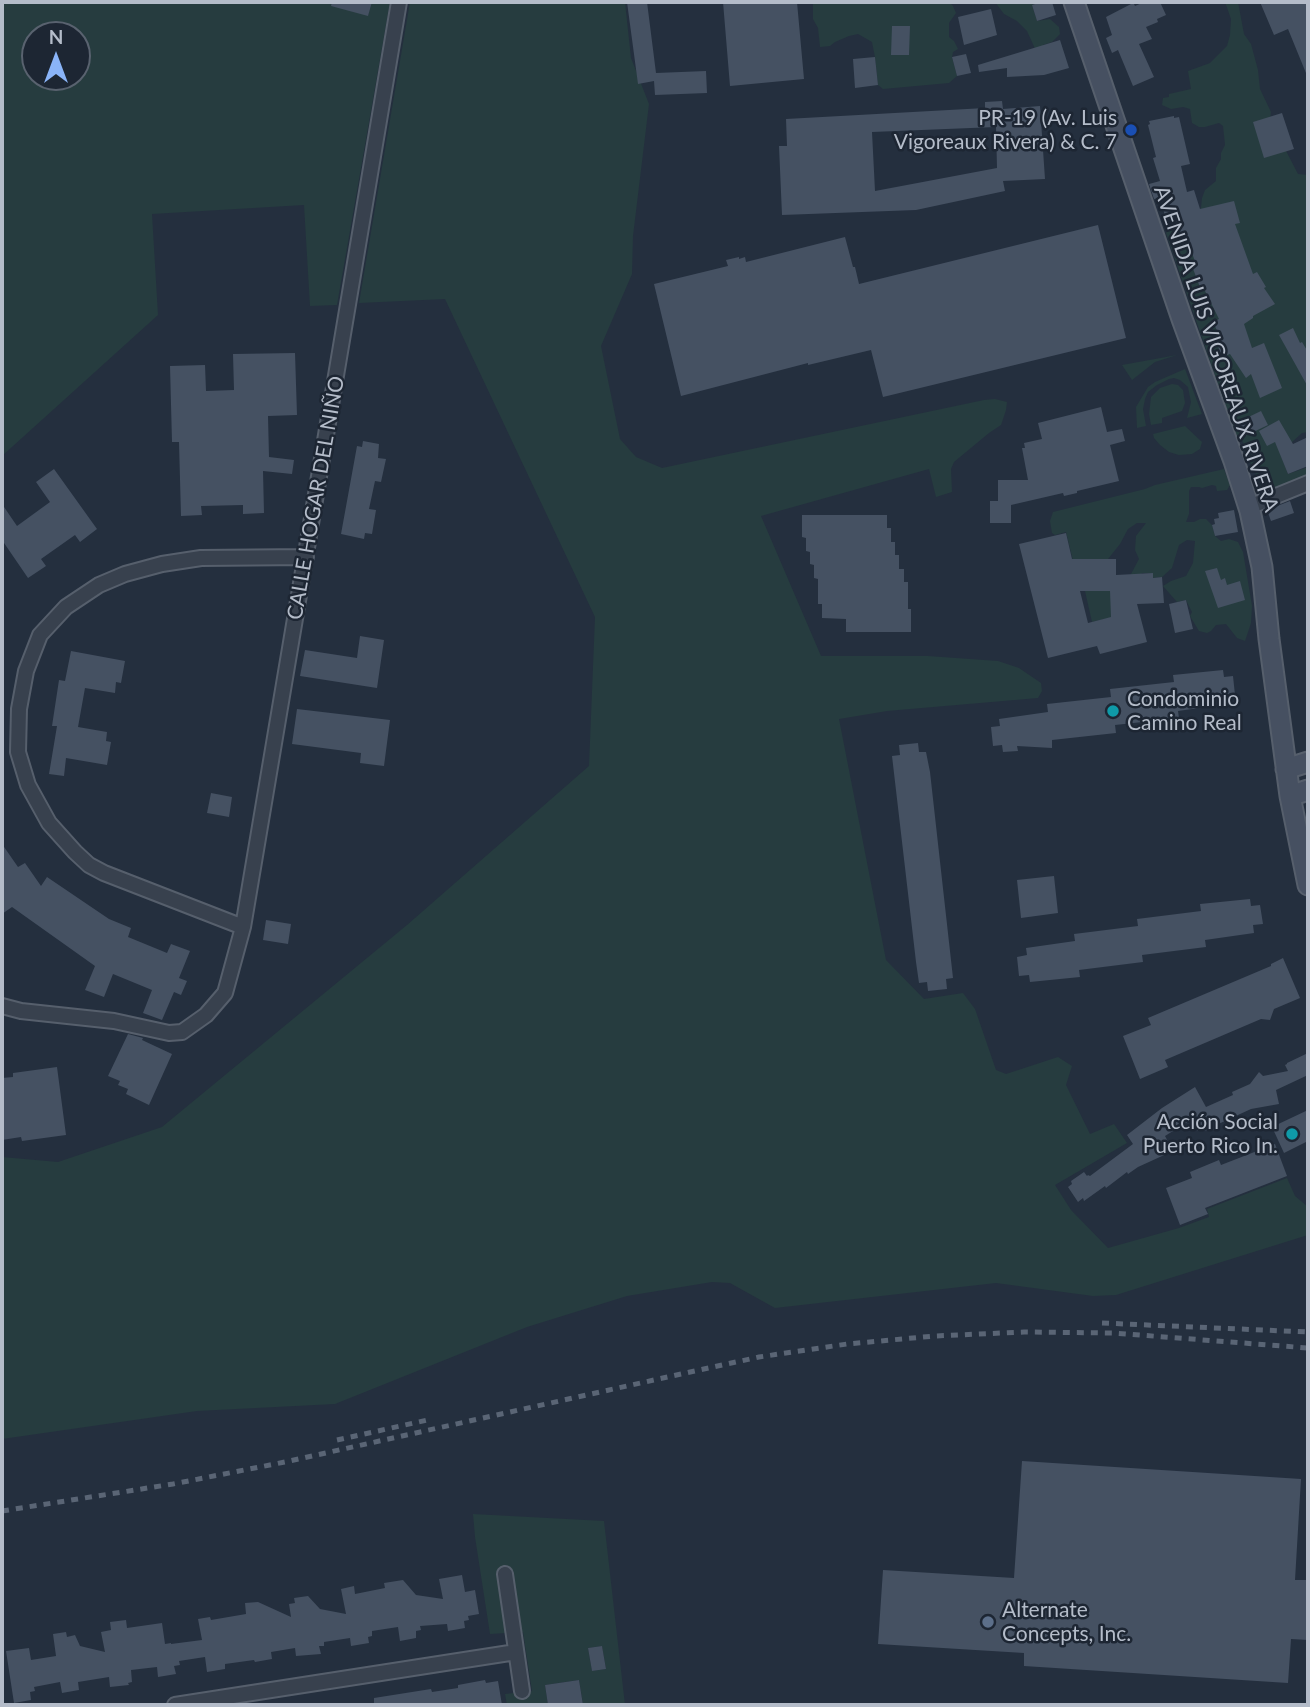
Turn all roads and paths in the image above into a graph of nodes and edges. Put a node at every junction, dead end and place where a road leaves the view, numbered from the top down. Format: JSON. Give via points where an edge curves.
{"nodes":[{"id":1,"x":399,"y":2,"type":"edge"},
{"id":2,"x":1074,"y":2,"type":"edge"},
{"id":3,"x":1308,"y":483,"type":"edge"},
{"id":4,"x":1249,"y":507,"type":"junction"},
{"id":5,"x":306,"y":557,"type":"junction"},
{"id":6,"x":1308,"y":762,"type":"edge"},
{"id":7,"x":1286,"y":769,"type":"junction"},
{"id":8,"x":1299,"y":793,"type":"edge"},
{"id":9,"x":1308,"y":885,"type":"edge"},
{"id":10,"x":243,"y":927,"type":"junction"},
{"id":11,"x":2,"y":1006,"type":"edge"},
{"id":12,"x":505,"y":1574,"type":"dead end"},
{"id":13,"x":516,"y":1651,"type":"junction"},
{"id":14,"x":522,"y":1691,"type":"dead end"},
{"id":15,"x":175,"y":1705,"type":"edge"}],
"edges":[{"from":1,"to":5,"type":"street","name":"CALLE HOGAR DEL NIÑO"},
{"from":2,"to":4,"type":"main road","name":"AVENIDA LUIS VIGOREAUX RIVERA"},
{"from":3,"to":4,"type":"street"},
{"from":4,"to":7,"type":"main road","name":"AVENIDA LUIS VIGOREAUX RIVERA","via":[[1262,567]]},
{"from":5,"to":10,"type":"street","name":"CALLE HOGAR DEL NIÑO"},
{"from":5,"to":10,"type":"street","via":[[201,558],[162,564],[99,585],[66,607],[40,635],[26,671],[19,709],[18,752],[28,785],[49,823],[75,852],[104,873]]},
{"from":6,"to":7,"type":"main road"},
{"from":7,"to":8,"type":"main road","name":"AVENIDA LUIS VIGOREAUX RIVERA"},
{"from":8,"to":9,"type":"main road","name":"AVENIDA LUIS VIGOREAUX RIVERA"},
{"from":10,"to":11,"type":"street","name":"CALLE HOGAR DEL NIÑO","via":[[225,993],[206,1015],[182,1032]]},
{"from":12,"to":13,"type":"street"},
{"from":13,"to":14,"type":"street"},
{"from":13,"to":15,"type":"street"}]}
